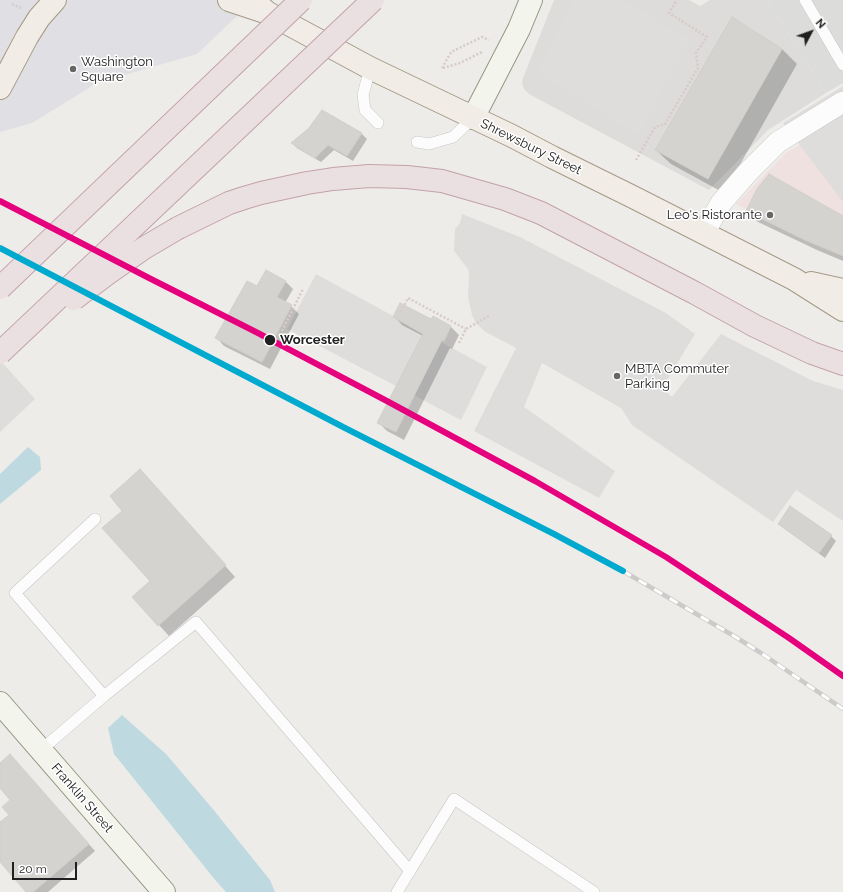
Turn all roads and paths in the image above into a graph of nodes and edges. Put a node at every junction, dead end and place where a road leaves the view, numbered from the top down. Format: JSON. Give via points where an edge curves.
{"nodes":[{"id":1,"x":55,"y":0,"type":"edge"},
{"id":2,"x":229,"y":0,"type":"edge"},
{"id":3,"x":301,"y":0,"type":"edge"},
{"id":4,"x":373,"y":0,"type":"edge"},
{"id":5,"x":531,"y":0,"type":"edge"},
{"id":6,"x":677,"y":0,"type":"edge"},
{"id":7,"x":806,"y":0,"type":"edge"},
{"id":8,"x":260,"y":6,"type":"edge"},
{"id":9,"x":491,"y":41,"type":"dead end"},
{"id":10,"x":483,"y":52,"type":"dead end"},
{"id":11,"x":843,"y":65,"type":"edge"},
{"id":12,"x":370,"y":68,"type":"junction"},
{"id":13,"x":0,"y":88,"type":"edge"},
{"id":14,"x":843,"y":102,"type":"edge"},
{"id":15,"x":473,"y":118,"type":"junction"},
{"id":16,"x":378,"y":124,"type":"dead end"},
{"id":17,"x":417,"y":142,"type":"dead end"},
{"id":18,"x":636,"y":160,"type":"dead end"},
{"id":19,"x":704,"y":233,"type":"junction"},
{"id":20,"x":794,"y":279,"type":"junction"},
{"id":21,"x":0,"y":288,"type":"edge"},
{"id":22,"x":303,"y":289,"type":"dead end"},
{"id":23,"x":843,"y":290,"type":"edge"},
{"id":24,"x":843,"y":310,"type":"edge"},
{"id":25,"x":401,"y":312,"type":"dead end"},
{"id":26,"x":489,"y":316,"type":"dead end"},
{"id":27,"x":466,"y":329,"type":"junction"},
{"id":28,"x":282,"y":331,"type":"dead end"},
{"id":29,"x":459,"y":343,"type":"dead end"},
{"id":30,"x":0,"y":353,"type":"edge"},
{"id":31,"x":0,"y":358,"type":"edge"},
{"id":32,"x":843,"y":364,"type":"edge"},
{"id":33,"x":95,"y":519,"type":"dead end"},
{"id":34,"x":104,"y":696,"type":"junction"},
{"id":35,"x":4,"y":715,"type":"edge"},
{"id":36,"x":41,"y":750,"type":"junction"},
{"id":37,"x":410,"y":871,"type":"junction"},
{"id":38,"x":164,"y":892,"type":"edge"},
{"id":39,"x":397,"y":892,"type":"edge"},
{"id":40,"x":594,"y":892,"type":"edge"}],
"edges":[{"from":1,"to":13,"type":"main road","via":[[31,30]]},
{"from":2,"to":8,"type":"main road","name":"Shrewsbury Street"},
{"from":3,"to":21,"type":"highway","bridge":true},
{"from":4,"to":30,"type":"highway","bridge":true},
{"from":5,"to":15,"type":"main road","via":[[519,29]]},
{"from":6,"to":18,"type":"path","via":[[669,13],[707,36],[696,53],[698,68],[665,124],[655,127]]},
{"from":7,"to":11,"type":"lane"},
{"from":8,"to":12,"type":"main road","name":"Shrewsbury Street"},
{"from":9,"to":10,"type":"path","via":[[482,37],[452,52],[442,68]]},
{"from":12,"to":15,"type":"main road","name":"Shrewsbury Street"},
{"from":12,"to":16,"type":"lane","via":[[363,95],[365,110]]},
{"from":14,"to":19,"type":"street","via":[[778,142],[721,203]]},
{"from":15,"to":17,"type":"lane","via":[[453,137],[429,144]]},
{"from":15,"to":19,"type":"main road","name":"Shrewsbury Street"},
{"from":19,"to":20,"type":"main road","name":"Shrewsbury Street"},
{"from":20,"to":23,"type":"main road","name":"Shrewsbury Street"},
{"from":20,"to":24,"type":"main road","name":"Shrewsbury Street"},
{"from":22,"to":28,"type":"path"},
{"from":25,"to":27,"type":"path","via":[[408,298]]},
{"from":26,"to":27,"type":"path"},
{"from":27,"to":29,"type":"path"},
{"from":31,"to":32,"type":"highway","bridge":true,"via":[[107,274],[178,228],[229,203],[261,193],[307,183],[369,176],[442,181],[505,199],[541,213],[755,326],[812,353]]},
{"from":33,"to":34,"type":"lane","via":[[15,593]]},
{"from":34,"to":36,"type":"lane"},
{"from":34,"to":37,"type":"lane","via":[[196,622]]},
{"from":35,"to":36,"type":"main road","name":"Franklin Street"},
{"from":36,"to":38,"type":"main road","name":"Franklin Street"},
{"from":37,"to":39,"type":"lane"},
{"from":37,"to":40,"type":"lane","via":[[454,799]]}]}
